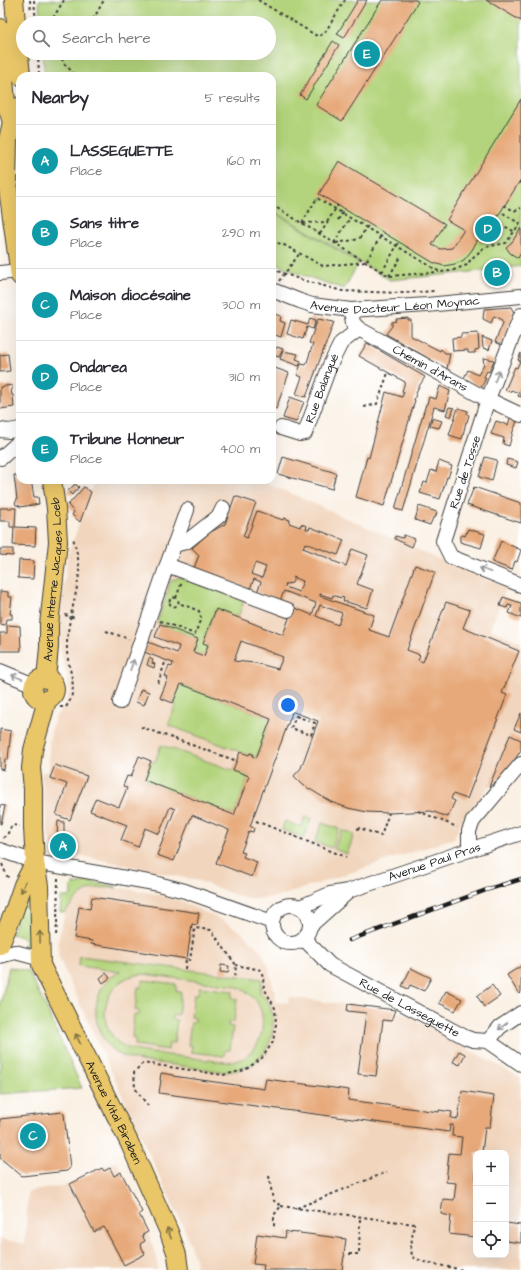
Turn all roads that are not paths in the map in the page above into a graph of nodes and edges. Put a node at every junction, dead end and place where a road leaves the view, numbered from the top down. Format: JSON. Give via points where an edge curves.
{"nodes":[{"id":1,"x":14,"y":0,"type":"edge"},
{"id":2,"x":16,"y":22,"type":"edge"},
{"id":3,"x":0,"y":28,"type":"edge"},
{"id":4,"x":20,"y":60,"type":"edge"},
{"id":5,"x":21,"y":72,"type":"edge"},
{"id":6,"x":16,"y":122,"type":"edge"},
{"id":7,"x":4,"y":181,"type":"edge"},
{"id":8,"x":16,"y":250,"type":"edge"},
{"id":9,"x":0,"y":273,"type":"edge"},
{"id":10,"x":16,"y":273,"type":"edge"},
{"id":11,"x":276,"y":287,"type":"edge"},
{"id":12,"x":521,"y":296,"type":"edge"},
{"id":13,"x":351,"y":310,"type":"junction"},
{"id":14,"x":521,"y":315,"type":"edge"},
{"id":15,"x":359,"y":329,"type":"junction"},
{"id":16,"x":488,"y":399,"type":"junction"},
{"id":17,"x":521,"y":415,"type":"edge"},
{"id":18,"x":281,"y":428,"type":"dead end"},
{"id":19,"x":0,"y":430,"type":"edge"},
{"id":20,"x":16,"y":430,"type":"edge"},
{"id":21,"x":16,"y":444,"type":"edge"},
{"id":22,"x":16,"y":452,"type":"edge"},
{"id":23,"x":0,"y":458,"type":"edge"},
{"id":24,"x":53,"y":484,"type":"edge"},
{"id":25,"x":223,"y":508,"type":"dead end"},
{"id":26,"x":188,"y":510,"type":"dead end"},
{"id":27,"x":174,"y":545,"type":"junction"},
{"id":28,"x":167,"y":565,"type":"junction"},
{"id":29,"x":521,"y":585,"type":"edge"},
{"id":30,"x":288,"y":610,"type":"dead end"},
{"id":31,"x":0,"y":671,"type":"edge"},
{"id":32,"x":41,"y":690,"type":"junction"},
{"id":33,"x":120,"y":702,"type":"dead end"},
{"id":34,"x":521,"y":764,"type":"edge"},
{"id":35,"x":521,"y":834,"type":"edge"},
{"id":36,"x":0,"y":850,"type":"edge"},
{"id":37,"x":469,"y":850,"type":"junction"},
{"id":38,"x":35,"y":862,"type":"junction"},
{"id":39,"x":348,"y":891,"type":"junction"},
{"id":40,"x":300,"y":907,"type":"junction"},
{"id":41,"x":272,"y":922,"type":"junction"},
{"id":42,"x":311,"y":925,"type":"junction"},
{"id":43,"x":304,"y":939,"type":"junction"},
{"id":44,"x":0,"y":945,"type":"edge"},
{"id":45,"x":0,"y":956,"type":"edge"},
{"id":46,"x":41,"y":959,"type":"junction"},
{"id":47,"x":521,"y":1013,"type":"edge"},
{"id":48,"x":488,"y":1041,"type":"junction"},
{"id":49,"x":521,"y":1064,"type":"edge"},
{"id":50,"x":179,"y":1270,"type":"edge"}],
"edges":[{"from":1,"to":2,"type":"main road"},
{"from":3,"to":6,"type":"main road","via":[[6,102]]},
{"from":4,"to":5,"type":"main road"},
{"from":6,"to":7,"type":"main road","via":[[8,140]]},
{"from":7,"to":8,"type":"main road"},
{"from":9,"to":10,"type":"street"},
{"from":11,"to":13,"type":"street","name":"Avenue Docteur Léon Moynac","via":[[300,302]]},
{"from":12,"to":13,"type":"street","name":"Avenue Docteur Léon Moynac"},
{"from":13,"to":15,"type":"street","via":[[353,323]]},
{"from":16,"to":14,"type":"street","name":"Rue de Tosse","one_way":true},
{"from":15,"to":16,"type":"street","name":"Chemin d'Arans"},
{"from":15,"to":18,"type":"street","name":"Rue Balangué","via":[[341,343],[304,433]]},
{"from":16,"to":17,"type":"street","name":"Chemin d'Arans"},
{"from":29,"to":16,"type":"street","name":"Rue de Tosse","one_way":true,"via":[[451,557],[443,541]]},
{"from":19,"to":20,"type":"street"},
{"from":21,"to":23,"type":"street"},
{"from":22,"to":23,"type":"street"},
{"from":24,"to":32,"type":"main road","name":"Avenue Interne Jacques Loeb","via":[[58,542],[49,647]]},
{"from":25,"to":27,"type":"street","via":[[219,516],[186,542]]},
{"from":26,"to":27,"type":"street"},
{"from":27,"to":28,"type":"street"},
{"from":28,"to":30,"type":"street"},
{"from":33,"to":28,"type":"street","one_way":true,"via":[[139,643],[155,614]]},
{"from":32,"to":31,"type":"street","one_way":true},
{"from":32,"to":38,"type":"main road","name":"Avenue Interne Jacques Loeb","via":[[23,747],[22,827],[26,845]]},
{"from":34,"to":37,"type":"street","via":[[474,821],[469,831]]},
{"from":35,"to":37,"type":"street","name":"Avenue Paul Pras"},
{"from":36,"to":38,"type":"street"},
{"from":37,"to":39,"type":"street","name":"Avenue Paul Pras"},
{"from":38,"to":41,"type":"street","via":[[172,887]]},
{"from":38,"to":44,"type":"main road","one_way":true,"via":[[23,885]]},
{"from":46,"to":38,"type":"main road","name":"Avenue Vital Biraben","one_way":true,"via":[[39,886]]},
{"from":39,"to":40,"type":"street","name":"Avenue Paul Pras","via":[[330,894]]},
{"from":39,"to":42,"type":"street","name":"Avenue Paul Pras"},
{"from":40,"to":41,"type":"street","via":[[284,906],[276,913]]},
{"from":40,"to":42,"type":"street","via":[[308,915]]},
{"from":41,"to":43,"type":"street","via":[[272,928],[279,940],[292,944]]},
{"from":42,"to":43,"type":"street"},
{"from":43,"to":48,"type":"street","name":"Rue de Lasseguette","via":[[324,959],[345,973],[465,1037]]},
{"from":45,"to":46,"type":"street","via":[[15,952]]},
{"from":50,"to":46,"type":"main road","name":"Avenue Vital Biraben","one_way":true,"via":[[169,1232],[129,1142],[41,965]]},
{"from":47,"to":48,"type":"street","one_way":true,"via":[[500,1027]]},
{"from":48,"to":49,"type":"street","name":"Rue de Lasseguette"}]}
